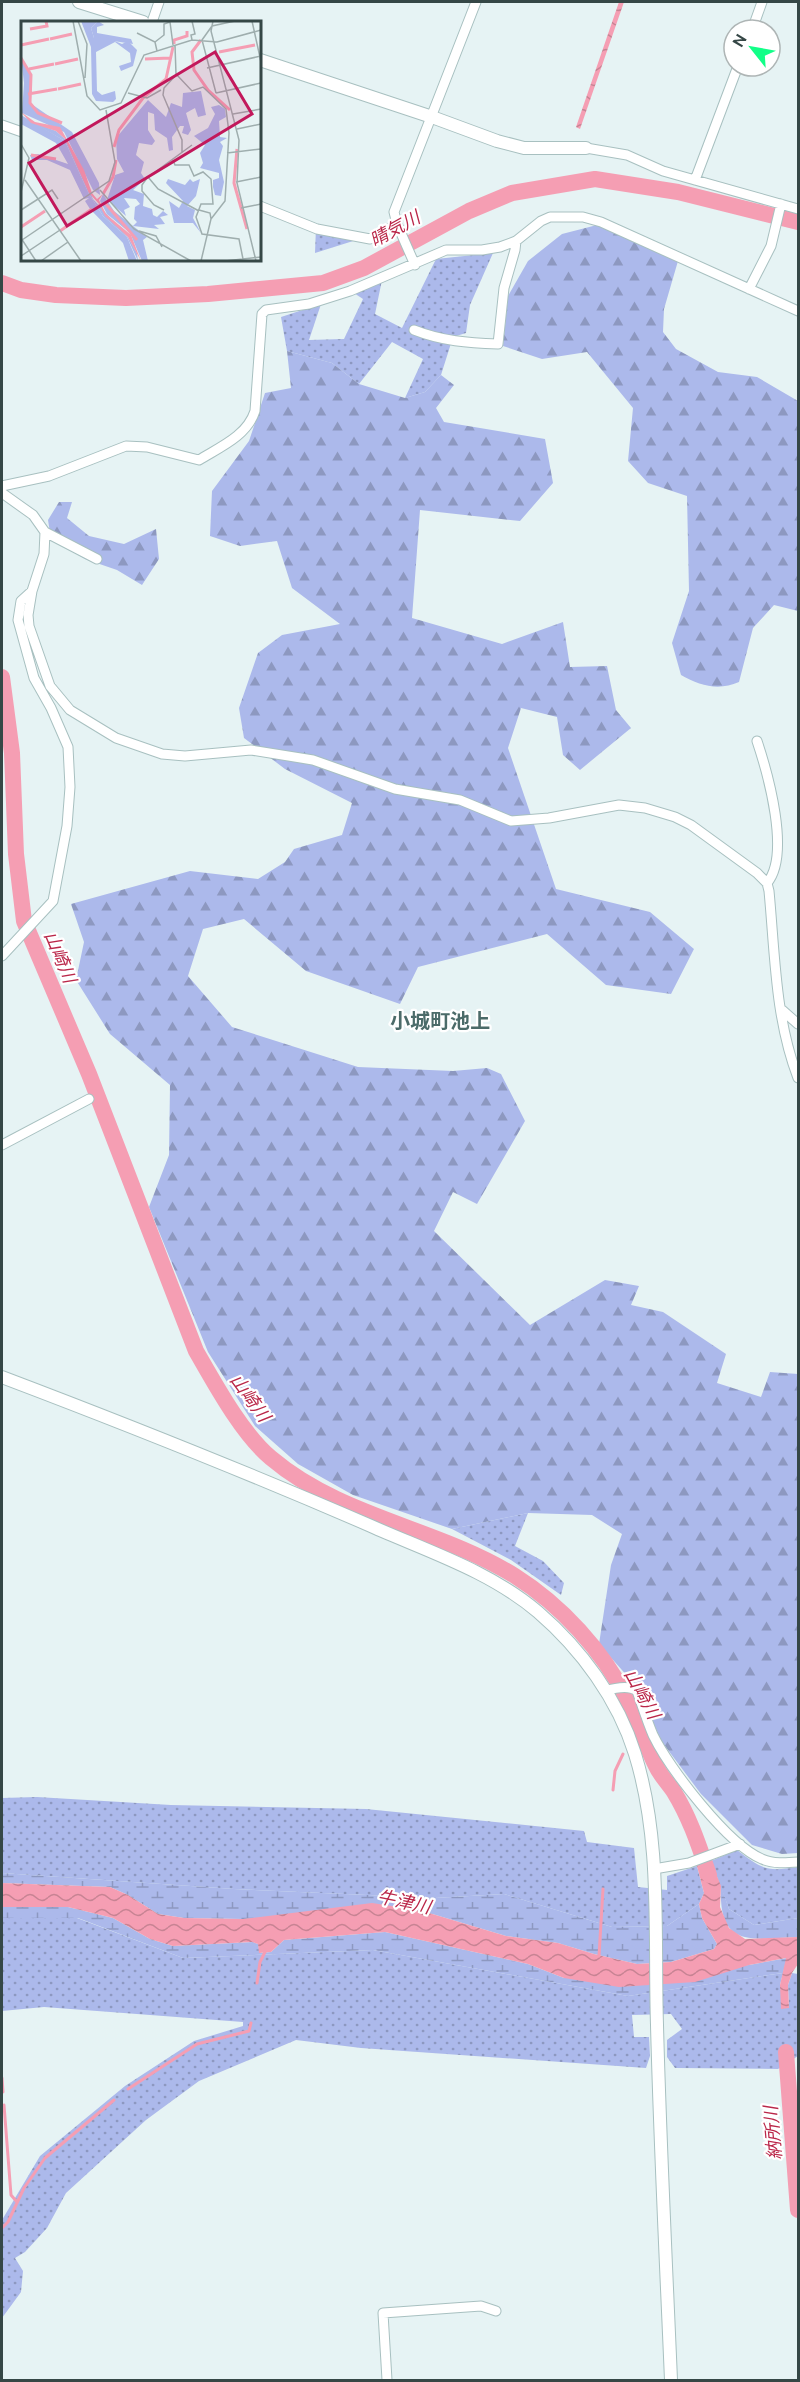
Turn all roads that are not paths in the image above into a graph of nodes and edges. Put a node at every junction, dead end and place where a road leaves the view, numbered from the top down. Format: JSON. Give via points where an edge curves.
{"nodes":[{"id":1,"x":79,"y":2,"type":"edge"},
{"id":2,"x":159,"y":2,"type":"edge"},
{"id":3,"x":476,"y":2,"type":"edge"},
{"id":4,"x":762,"y":2,"type":"edge"},
{"id":5,"x":756,"y":18,"type":"edge"},
{"id":6,"x":140,"y":21,"type":"edge"},
{"id":7,"x":152,"y":21,"type":"edge"},
{"id":8,"x":261,"y":60,"type":"edge"},
{"id":9,"x":733,"y":78,"type":"edge"},
{"id":10,"x":432,"y":117,"type":"junction"},
{"id":11,"x":2,"y":125,"type":"edge"},
{"id":12,"x":21,"y":132,"type":"edge"},
{"id":13,"x":586,"y":148,"type":"joint"},
{"id":14,"x":695,"y":180,"type":"junction"},
{"id":15,"x":781,"y":204,"type":"junction"},
{"id":16,"x":261,"y":206,"type":"edge"},
{"id":17,"x":798,"y":209,"type":"edge"},
{"id":18,"x":397,"y":224,"type":"junction"},
{"id":19,"x":516,"y":241,"type":"junction"},
{"id":20,"x":415,"y":265,"type":"junction"},
{"id":21,"x":749,"y":289,"type":"junction"},
{"id":22,"x":798,"y":311,"type":"edge"},
{"id":23,"x":414,"y":330,"type":"dead end"},
{"id":24,"x":2,"y":486,"type":"edge"},
{"id":25,"x":2,"y":493,"type":"edge"},
{"id":26,"x":45,"y":532,"type":"junction"},
{"id":27,"x":97,"y":559,"type":"dead end"},
{"id":28,"x":32,"y":591,"type":"junction"},
{"id":29,"x":757,"y":741,"type":"dead end"},
{"id":30,"x":767,"y":883,"type":"junction"},
{"id":31,"x":2,"y":956,"type":"edge"},
{"id":32,"x":782,"y":1010,"type":"junction"},
{"id":33,"x":798,"y":1024,"type":"edge"},
{"id":34,"x":798,"y":1078,"type":"edge"},
{"id":35,"x":89,"y":1099,"type":"dead end"},
{"id":36,"x":2,"y":1145,"type":"edge"},
{"id":37,"x":2,"y":1377,"type":"edge"},
{"id":38,"x":609,"y":1690,"type":"junction"},
{"id":39,"x":740,"y":1844,"type":"junction"},
{"id":40,"x":798,"y":1862,"type":"edge"},
{"id":41,"x":654,"y":1869,"type":"junction"},
{"id":42,"x":496,"y":2311,"type":"dead end"},
{"id":43,"x":387,"y":2380,"type":"edge"},
{"id":44,"x":671,"y":2380,"type":"edge"}],
"edges":[{"from":1,"to":6,"type":"street"},
{"from":2,"to":7,"type":"street"},
{"from":3,"to":10,"type":"street"},
{"from":4,"to":5,"type":"street"},
{"from":8,"to":10,"type":"street"},
{"from":9,"to":14,"type":"street"},
{"from":10,"to":13,"type":"street","via":[[524,148]]},
{"from":10,"to":18,"type":"street","via":[[394,212]]},
{"from":11,"to":12,"type":"street"},
{"from":13,"to":14,"type":"street","via":[[627,155]]},
{"from":14,"to":15,"type":"street"},
{"from":15,"to":17,"type":"street"},
{"from":15,"to":21,"type":"street","via":[[771,246]]},
{"from":16,"to":18,"type":"street","via":[[318,229],[370,239]]},
{"from":18,"to":20,"type":"street"},
{"from":19,"to":20,"type":"street","via":[[482,250],[446,250]]},
{"from":19,"to":21,"type":"street","via":[[550,217],[583,217]]},
{"from":19,"to":23,"type":"street","via":[[504,288],[498,344],[435,339]]},
{"from":20,"to":24,"type":"street","via":[[329,298],[266,310],[262,314],[252,420],[235,438],[199,460],[126,446],[49,476]]},
{"from":21,"to":22,"type":"street"},
{"from":25,"to":26,"type":"street","via":[[33,515]]},
{"from":26,"to":27,"type":"street"},
{"from":26,"to":28,"type":"street","via":[[44,554]]},
{"from":28,"to":30,"type":"street","via":[[29,626],[50,686],[69,710],[130,744],[162,754],[185,756],[251,750],[313,760],[395,789],[460,800],[511,821],[619,806],[645,808],[691,825],[750,866]]},
{"from":28,"to":31,"type":"street","via":[[21,601],[18,620],[34,678],[68,747],[67,826],[50,907]]},
{"from":29,"to":30,"type":"street","via":[[778,844],[775,870]]},
{"from":30,"to":32,"type":"street"},
{"from":32,"to":33,"type":"street"},
{"from":32,"to":34,"type":"street"},
{"from":35,"to":36,"type":"street"},
{"from":37,"to":38,"type":"street","via":[[282,1487],[474,1571],[518,1597],[562,1634]]},
{"from":38,"to":39,"type":"street","via":[[637,1691],[653,1734],[670,1764],[694,1797]]},
{"from":38,"to":41,"type":"street","via":[[644,1784]]},
{"from":39,"to":40,"type":"street","via":[[764,1860]]},
{"from":39,"to":41,"type":"street","via":[[689,1863]]},
{"from":41,"to":44,"type":"street"},
{"from":42,"to":43,"type":"street","via":[[481,2306],[383,2313]]}]}
